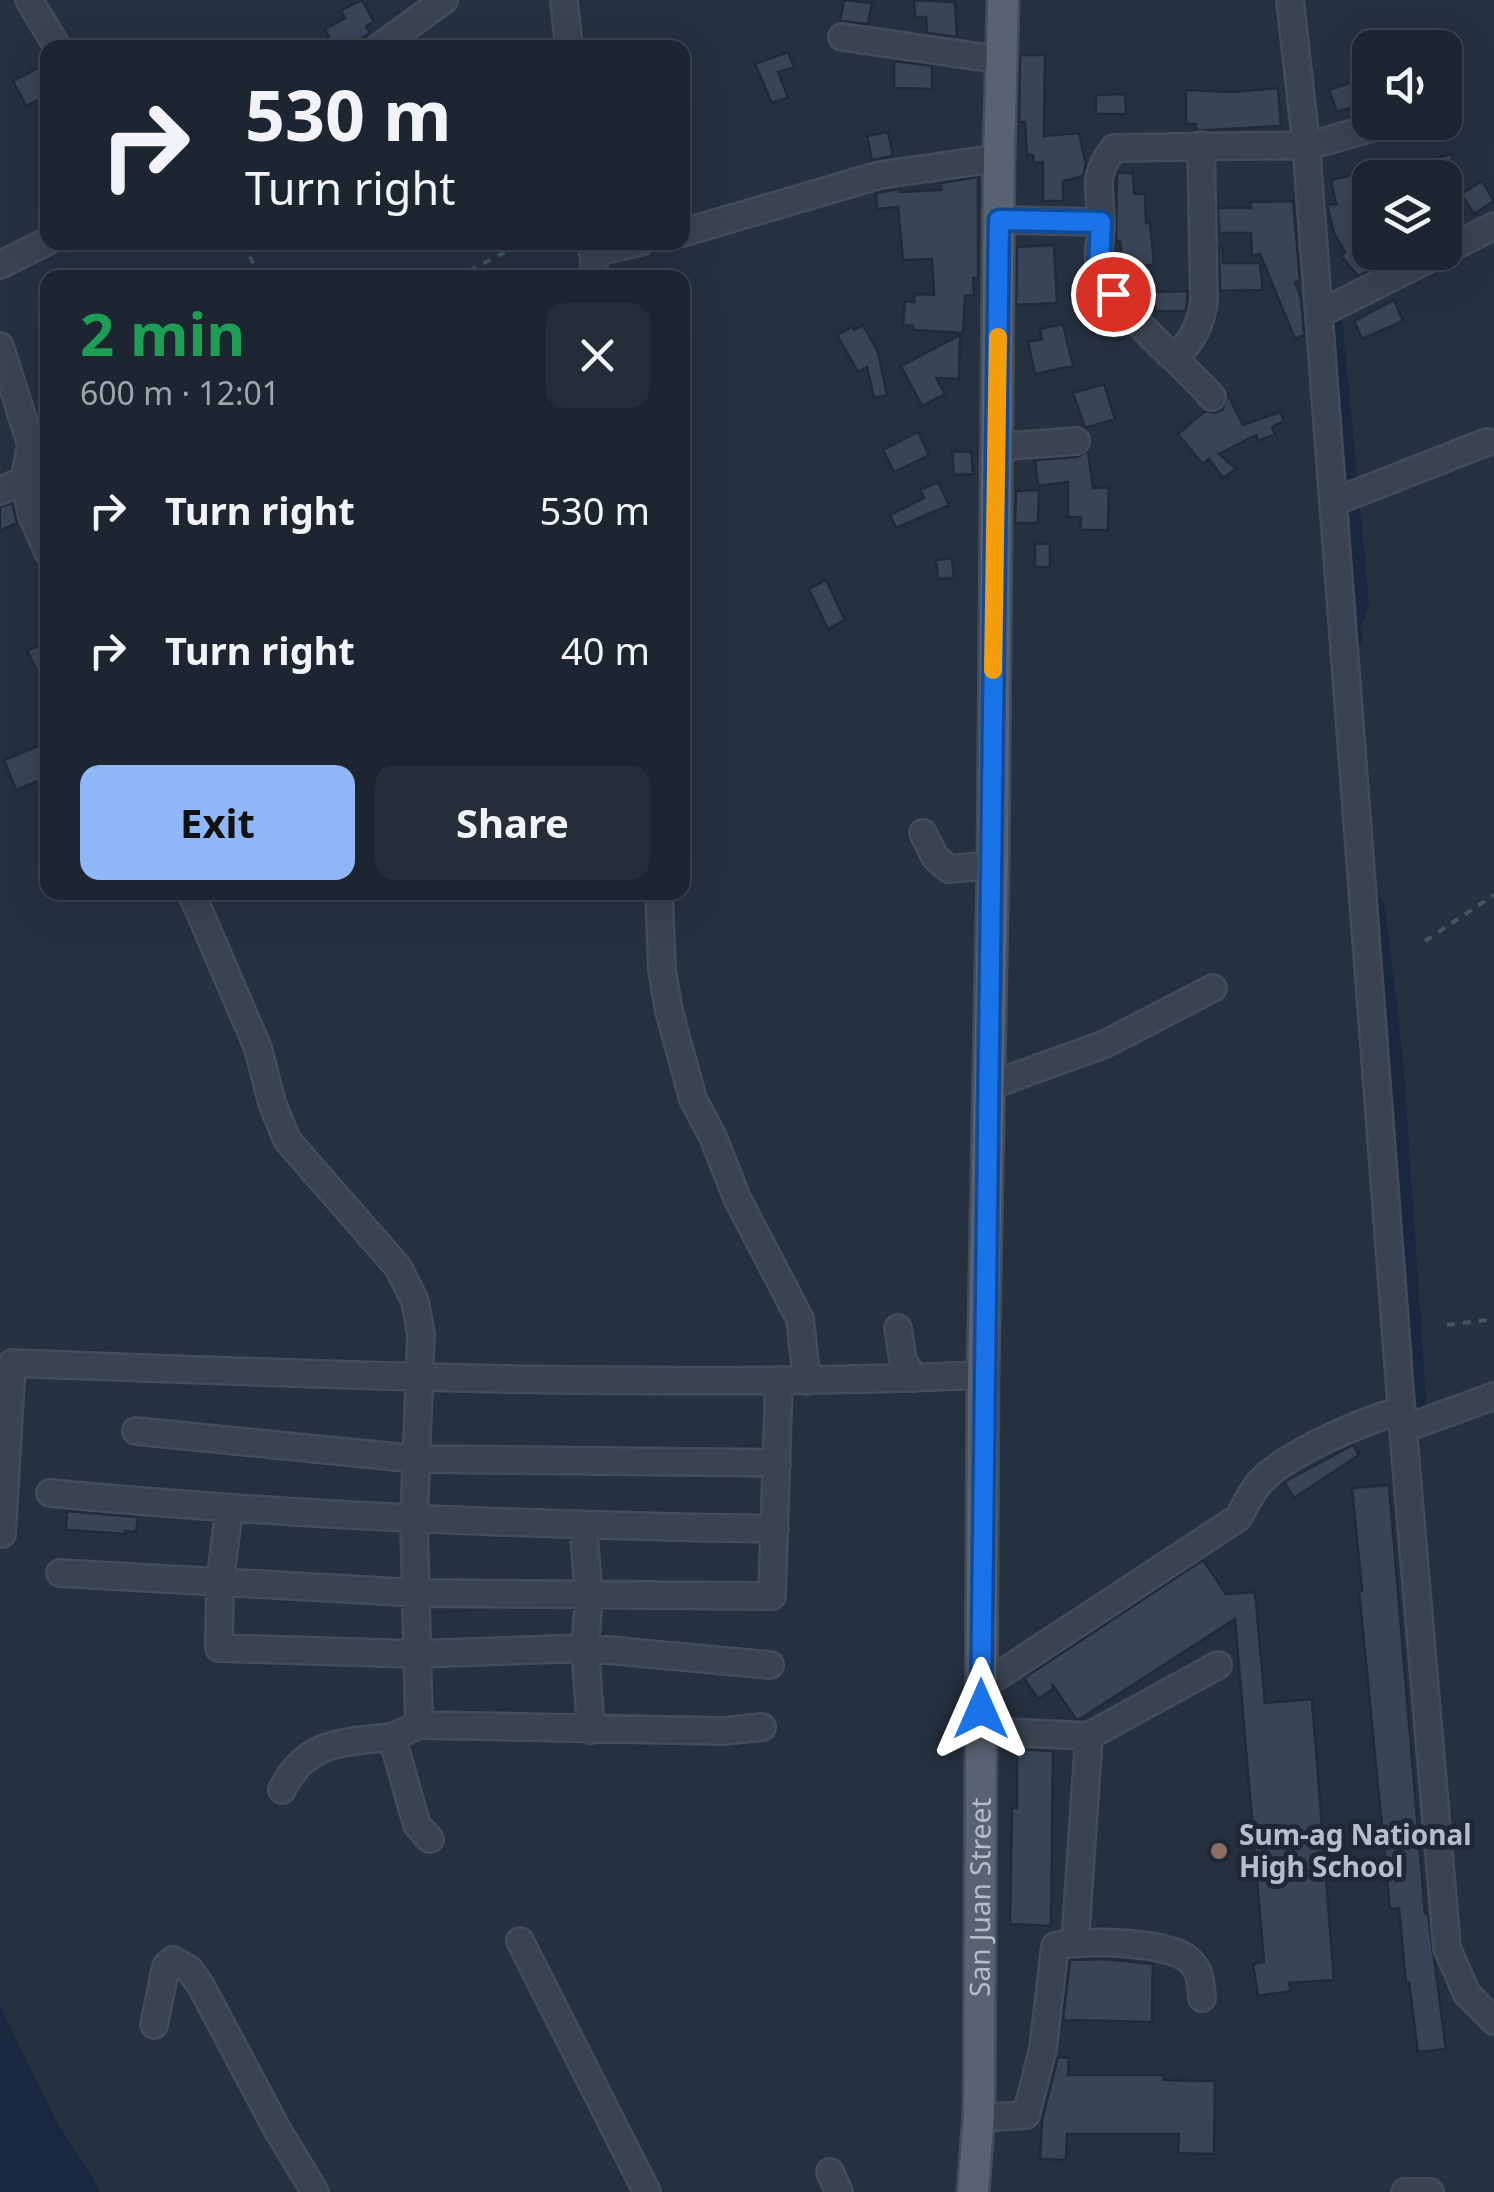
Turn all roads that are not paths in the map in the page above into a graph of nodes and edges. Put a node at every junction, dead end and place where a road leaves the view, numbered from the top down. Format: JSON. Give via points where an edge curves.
{"nodes":[{"id":1,"x":29,"y":0,"type":"edge"},
{"id":2,"x":444,"y":0,"type":"edge"},
{"id":3,"x":564,"y":0,"type":"edge"},
{"id":4,"x":1003,"y":0,"type":"edge"},
{"id":5,"x":1290,"y":0,"type":"edge"},
{"id":6,"x":842,"y":37,"type":"dead end"},
{"id":7,"x":53,"y":40,"type":"edge"},
{"id":8,"x":389,"y":40,"type":"edge"},
{"id":9,"x":569,"y":40,"type":"edge"},
{"id":10,"x":1002,"y":60,"type":"junction"},
{"id":11,"x":1352,"y":133,"type":"edge"},
{"id":12,"x":1314,"y":144,"type":"junction"},
{"id":13,"x":1200,"y":145,"type":"junction"},
{"id":14,"x":998,"y":158,"type":"junction"},
{"id":15,"x":999,"y":220,"type":"junction"},
{"id":16,"x":1101,"y":222,"type":"junction"},
{"id":17,"x":1494,"y":226,"type":"edge"},
{"id":18,"x":690,"y":231,"type":"edge"},
{"id":19,"x":1462,"y":243,"type":"edge"},
{"id":20,"x":40,"y":245,"type":"edge"},
{"id":21,"x":617,"y":250,"type":"edge"},
{"id":22,"x":593,"y":258,"type":"edge"},
{"id":23,"x":0,"y":265,"type":"edge"},
{"id":24,"x":1408,"y":270,"type":"edge"},
{"id":25,"x":1328,"y":310,"type":"junction"},
{"id":26,"x":0,"y":346,"type":"edge"},
{"id":27,"x":1176,"y":358,"type":"junction"},
{"id":28,"x":1212,"y":397,"type":"dead end"},
{"id":29,"x":1076,"y":441,"type":"dead end"},
{"id":30,"x":1486,"y":442,"type":"dead end"},
{"id":31,"x":996,"y":447,"type":"junction"},
{"id":32,"x":24,"y":480,"type":"junction"},
{"id":33,"x":0,"y":492,"type":"edge"},
{"id":34,"x":1339,"y":501,"type":"junction"},
{"id":35,"x":40,"y":534,"type":"edge"},
{"id":36,"x":923,"y":833,"type":"dead end"},
{"id":37,"x":994,"y":865,"type":"junction"},
{"id":38,"x":194,"y":900,"type":"edge"},
{"id":39,"x":659,"y":900,"type":"edge"},
{"id":40,"x":1213,"y":988,"type":"dead end"},
{"id":41,"x":989,"y":1086,"type":"junction"},
{"id":42,"x":898,"y":1328,"type":"dead end"},
{"id":43,"x":982,"y":1375,"type":"junction"},
{"id":44,"x":419,"y":1378,"type":"junction"},
{"id":45,"x":913,"y":1378,"type":"junction"},
{"id":46,"x":778,"y":1380,"type":"junction"},
{"id":47,"x":807,"y":1381,"type":"junction"},
{"id":48,"x":1494,"y":1396,"type":"edge"},
{"id":49,"x":1411,"y":1421,"type":"junction"},
{"id":50,"x":136,"y":1431,"type":"dead end"},
{"id":51,"x":417,"y":1459,"type":"junction"},
{"id":52,"x":777,"y":1463,"type":"junction"},
{"id":53,"x":50,"y":1493,"type":"dead end"},
{"id":54,"x":229,"y":1510,"type":"junction"},
{"id":55,"x":414,"y":1520,"type":"junction"},
{"id":56,"x":583,"y":1526,"type":"junction"},
{"id":57,"x":775,"y":1529,"type":"junction"},
{"id":58,"x":2,"y":1534,"type":"edge"},
{"id":59,"x":60,"y":1574,"type":"dead end"},
{"id":60,"x":220,"y":1583,"type":"junction"},
{"id":61,"x":418,"y":1592,"type":"junction"},
{"id":62,"x":589,"y":1596,"type":"junction"},
{"id":63,"x":585,"y":1648,"type":"junction"},
{"id":64,"x":415,"y":1654,"type":"junction"},
{"id":65,"x":770,"y":1665,"type":"dead end"},
{"id":66,"x":1218,"y":1665,"type":"dead end"},
{"id":67,"x":981,"y":1688,"type":"junction"},
{"id":68,"x":419,"y":1726,"type":"junction"},
{"id":69,"x":762,"y":1727,"type":"dead end"},
{"id":70,"x":591,"y":1730,"type":"junction"},
{"id":71,"x":980,"y":1731,"type":"junction"},
{"id":72,"x":1089,"y":1736,"type":"junction"},
{"id":73,"x":392,"y":1737,"type":"junction"},
{"id":74,"x":282,"y":1790,"type":"dead end"},
{"id":75,"x":430,"y":1840,"type":"dead end"},
{"id":76,"x":520,"y":1941,"type":"dead end"},
{"id":77,"x":1074,"y":1944,"type":"junction"},
{"id":78,"x":1202,"y":1998,"type":"dead end"},
{"id":79,"x":1494,"y":2022,"type":"edge"},
{"id":80,"x":154,"y":2024,"type":"dead end"},
{"id":81,"x":979,"y":2113,"type":"junction"},
{"id":82,"x":315,"y":2192,"type":"edge"},
{"id":83,"x":647,"y":2192,"type":"edge"},
{"id":84,"x":973,"y":2192,"type":"edge"},
{"id":85,"x":1405,"y":2192,"type":"edge"},
{"id":86,"x":1430,"y":2192,"type":"edge"}],
"edges":[{"from":1,"to":7,"type":"street"},
{"from":2,"to":8,"type":"street"},
{"from":3,"to":9,"type":"street"},
{"from":4,"to":10,"type":"main road","name":"San Juan Street"},
{"from":5,"to":12,"type":"street"},
{"from":6,"to":10,"type":"street"},
{"from":10,"to":14,"type":"main road","name":"San Juan Street"},
{"from":11,"to":12,"type":"street"},
{"from":12,"to":13,"type":"street"},
{"from":12,"to":25,"type":"street"},
{"from":13,"to":16,"type":"street","via":[[1114,148],[1097,180]]},
{"from":13,"to":27,"type":"street","via":[[1204,301],[1196,330]]},
{"from":14,"to":15,"type":"main road","name":"San Juan Street"},
{"from":14,"to":18,"type":"street","via":[[880,175]]},
{"from":15,"to":16,"type":"street"},
{"from":15,"to":31,"type":"main road","name":"San Juan Street"},
{"from":16,"to":27,"type":"street","via":[[1099,266],[1113,294]]},
{"from":17,"to":19,"type":"street"},
{"from":20,"to":23,"type":"street"},
{"from":21,"to":22,"type":"street"},
{"from":24,"to":25,"type":"street"},
{"from":25,"to":34,"type":"street"},
{"from":26,"to":32,"type":"street","via":[[31,446]]},
{"from":27,"to":28,"type":"street"},
{"from":29,"to":31,"type":"street"},
{"from":30,"to":34,"type":"street"},
{"from":31,"to":37,"type":"main road","name":"San Juan Street"},
{"from":32,"to":33,"type":"street"},
{"from":32,"to":35,"type":"street"},
{"from":34,"to":49,"type":"street"},
{"from":36,"to":37,"type":"street","via":[[934,857],[950,869]]},
{"from":37,"to":41,"type":"main road","name":"San Juan Street"},
{"from":38,"to":44,"type":"street","via":[[258,1048],[287,1140],[398,1268],[415,1301],[422,1334]]},
{"from":39,"to":47,"type":"street","via":[[668,1011],[689,1085],[736,1198],[800,1318]]},
{"from":40,"to":41,"type":"street","via":[[1105,1044]]},
{"from":41,"to":43,"type":"main road","name":"San Juan Street"},
{"from":42,"to":45,"type":"street"},
{"from":43,"to":45,"type":"street"},
{"from":43,"to":67,"type":"main road","name":"San Juan Street"},
{"from":44,"to":46,"type":"street"},
{"from":44,"to":51,"type":"street"},
{"from":44,"to":58,"type":"street","via":[[12,1363]]},
{"from":45,"to":47,"type":"street"},
{"from":46,"to":47,"type":"street"},
{"from":46,"to":52,"type":"street"},
{"from":48,"to":49,"type":"street"},
{"from":49,"to":67,"type":"street","via":[[1369,1420],[1277,1466],[1238,1518]]},
{"from":49,"to":79,"type":"street","via":[[1447,1948],[1467,1994]]},
{"from":50,"to":51,"type":"street"},
{"from":51,"to":52,"type":"street"},
{"from":51,"to":55,"type":"street"},
{"from":52,"to":57,"type":"street"},
{"from":53,"to":54,"type":"street"},
{"from":54,"to":55,"type":"street"},
{"from":54,"to":60,"type":"street"},
{"from":55,"to":56,"type":"street"},
{"from":55,"to":61,"type":"street"},
{"from":56,"to":57,"type":"street"},
{"from":56,"to":62,"type":"street"},
{"from":57,"to":62,"type":"street","via":[[772,1596]]},
{"from":59,"to":60,"type":"street"},
{"from":60,"to":61,"type":"street"},
{"from":60,"to":64,"type":"street","via":[[219,1648]]},
{"from":61,"to":62,"type":"street"},
{"from":61,"to":64,"type":"street"},
{"from":62,"to":63,"type":"street"},
{"from":63,"to":64,"type":"street"},
{"from":63,"to":65,"type":"street"},
{"from":63,"to":70,"type":"street"},
{"from":64,"to":68,"type":"street"},
{"from":66,"to":72,"type":"street"},
{"from":67,"to":71,"type":"main road","name":"San Juan Street"},
{"from":68,"to":70,"type":"street"},
{"from":68,"to":73,"type":"street"},
{"from":69,"to":70,"type":"street"},
{"from":71,"to":72,"type":"street"},
{"from":71,"to":81,"type":"main road","name":"San Juan Street"},
{"from":72,"to":77,"type":"street"},
{"from":73,"to":74,"type":"street","via":[[321,1748],[300,1760]]},
{"from":73,"to":75,"type":"street","via":[[417,1824]]},
{"from":76,"to":83,"type":"street"},
{"from":77,"to":78,"type":"street","via":[[1170,1949],[1199,1973]]},
{"from":77,"to":81,"type":"street","via":[[1052,1948],[1043,2049],[1026,2115]]},
{"from":80,"to":82,"type":"street","via":[[166,1966],[173,1960],[200,1986]]},
{"from":81,"to":84,"type":"main road","name":"San Juan Street"},
{"from":85,"to":86,"type":"street"}]}
